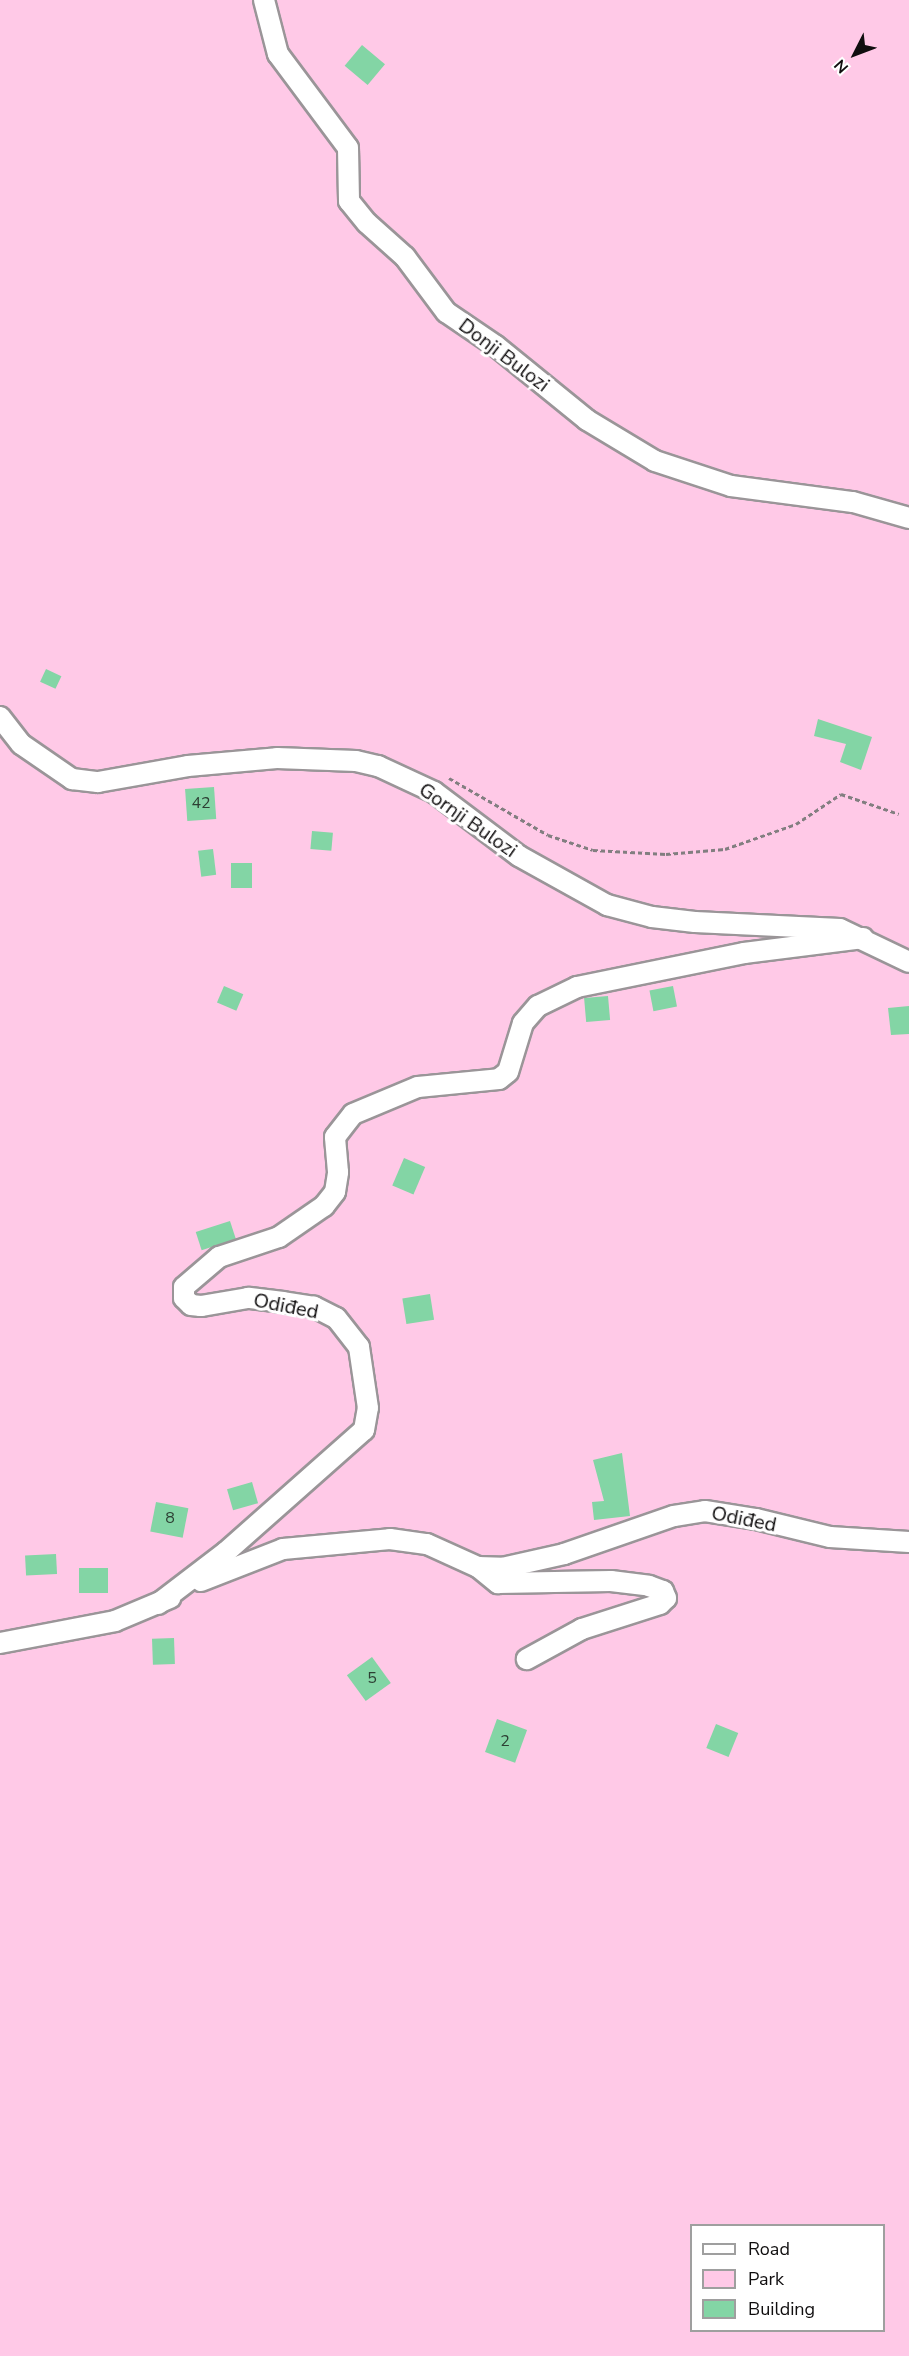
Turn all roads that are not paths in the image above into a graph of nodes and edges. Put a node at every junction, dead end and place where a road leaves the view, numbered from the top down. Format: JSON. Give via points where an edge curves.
{"nodes":[{"id":1,"x":264,"y":0,"type":"edge"},
{"id":2,"x":909,"y":518,"type":"edge"},
{"id":3,"x":0,"y":717,"type":"edge"},
{"id":4,"x":863,"y":938,"type":"junction"},
{"id":5,"x":909,"y":962,"type":"edge"},
{"id":6,"x":909,"y":1542,"type":"edge"},
{"id":7,"x":478,"y":1568,"type":"junction"},
{"id":8,"x":158,"y":1604,"type":"junction"},
{"id":9,"x":0,"y":1643,"type":"edge"},
{"id":10,"x":526,"y":1659,"type":"dead end"}],
"edges":[{"from":1,"to":2,"type":"street","name":"Donji Bulozi","via":[[278,54],[348,148],[349,201],[405,257],[446,312],[496,346],[587,420],[655,461],[731,486],[853,502]]},
{"from":3,"to":4,"type":"street","name":"Gornji Bulozi","via":[[21,744],[72,779],[98,782],[188,766],[277,758],[345,760],[378,766],[434,792],[519,856],[607,905],[652,917],[817,926]]},
{"from":4,"to":5,"type":"street","name":"Gornji Bulozi"},
{"from":4,"to":8,"type":"street","name":"Odiđed","via":[[744,954],[606,980],[553,996],[524,1023],[508,1072],[499,1079],[418,1087],[353,1114],[335,1137],[338,1172],[334,1192],[324,1206],[279,1237],[219,1257],[189,1282],[184,1298],[191,1305],[201,1306],[248,1298],[283,1302],[314,1308],[336,1318],[359,1347],[368,1407],[364,1430],[226,1552]]},
{"from":6,"to":7,"type":"street","name":"Odiđed","via":[[830,1537],[705,1511],[674,1516],[564,1554],[502,1568]]},
{"from":7,"to":8,"type":"street","name":"Odiđed","via":[[427,1544],[390,1539],[318,1543],[235,1566]]},
{"from":7,"to":10,"type":"street","name":"Odiđed","via":[[498,1583],[611,1581],[663,1591],[666,1598],[660,1604],[582,1629]]},
{"from":8,"to":9,"type":"street","name":"Odiđed","via":[[115,1621]]}]}
